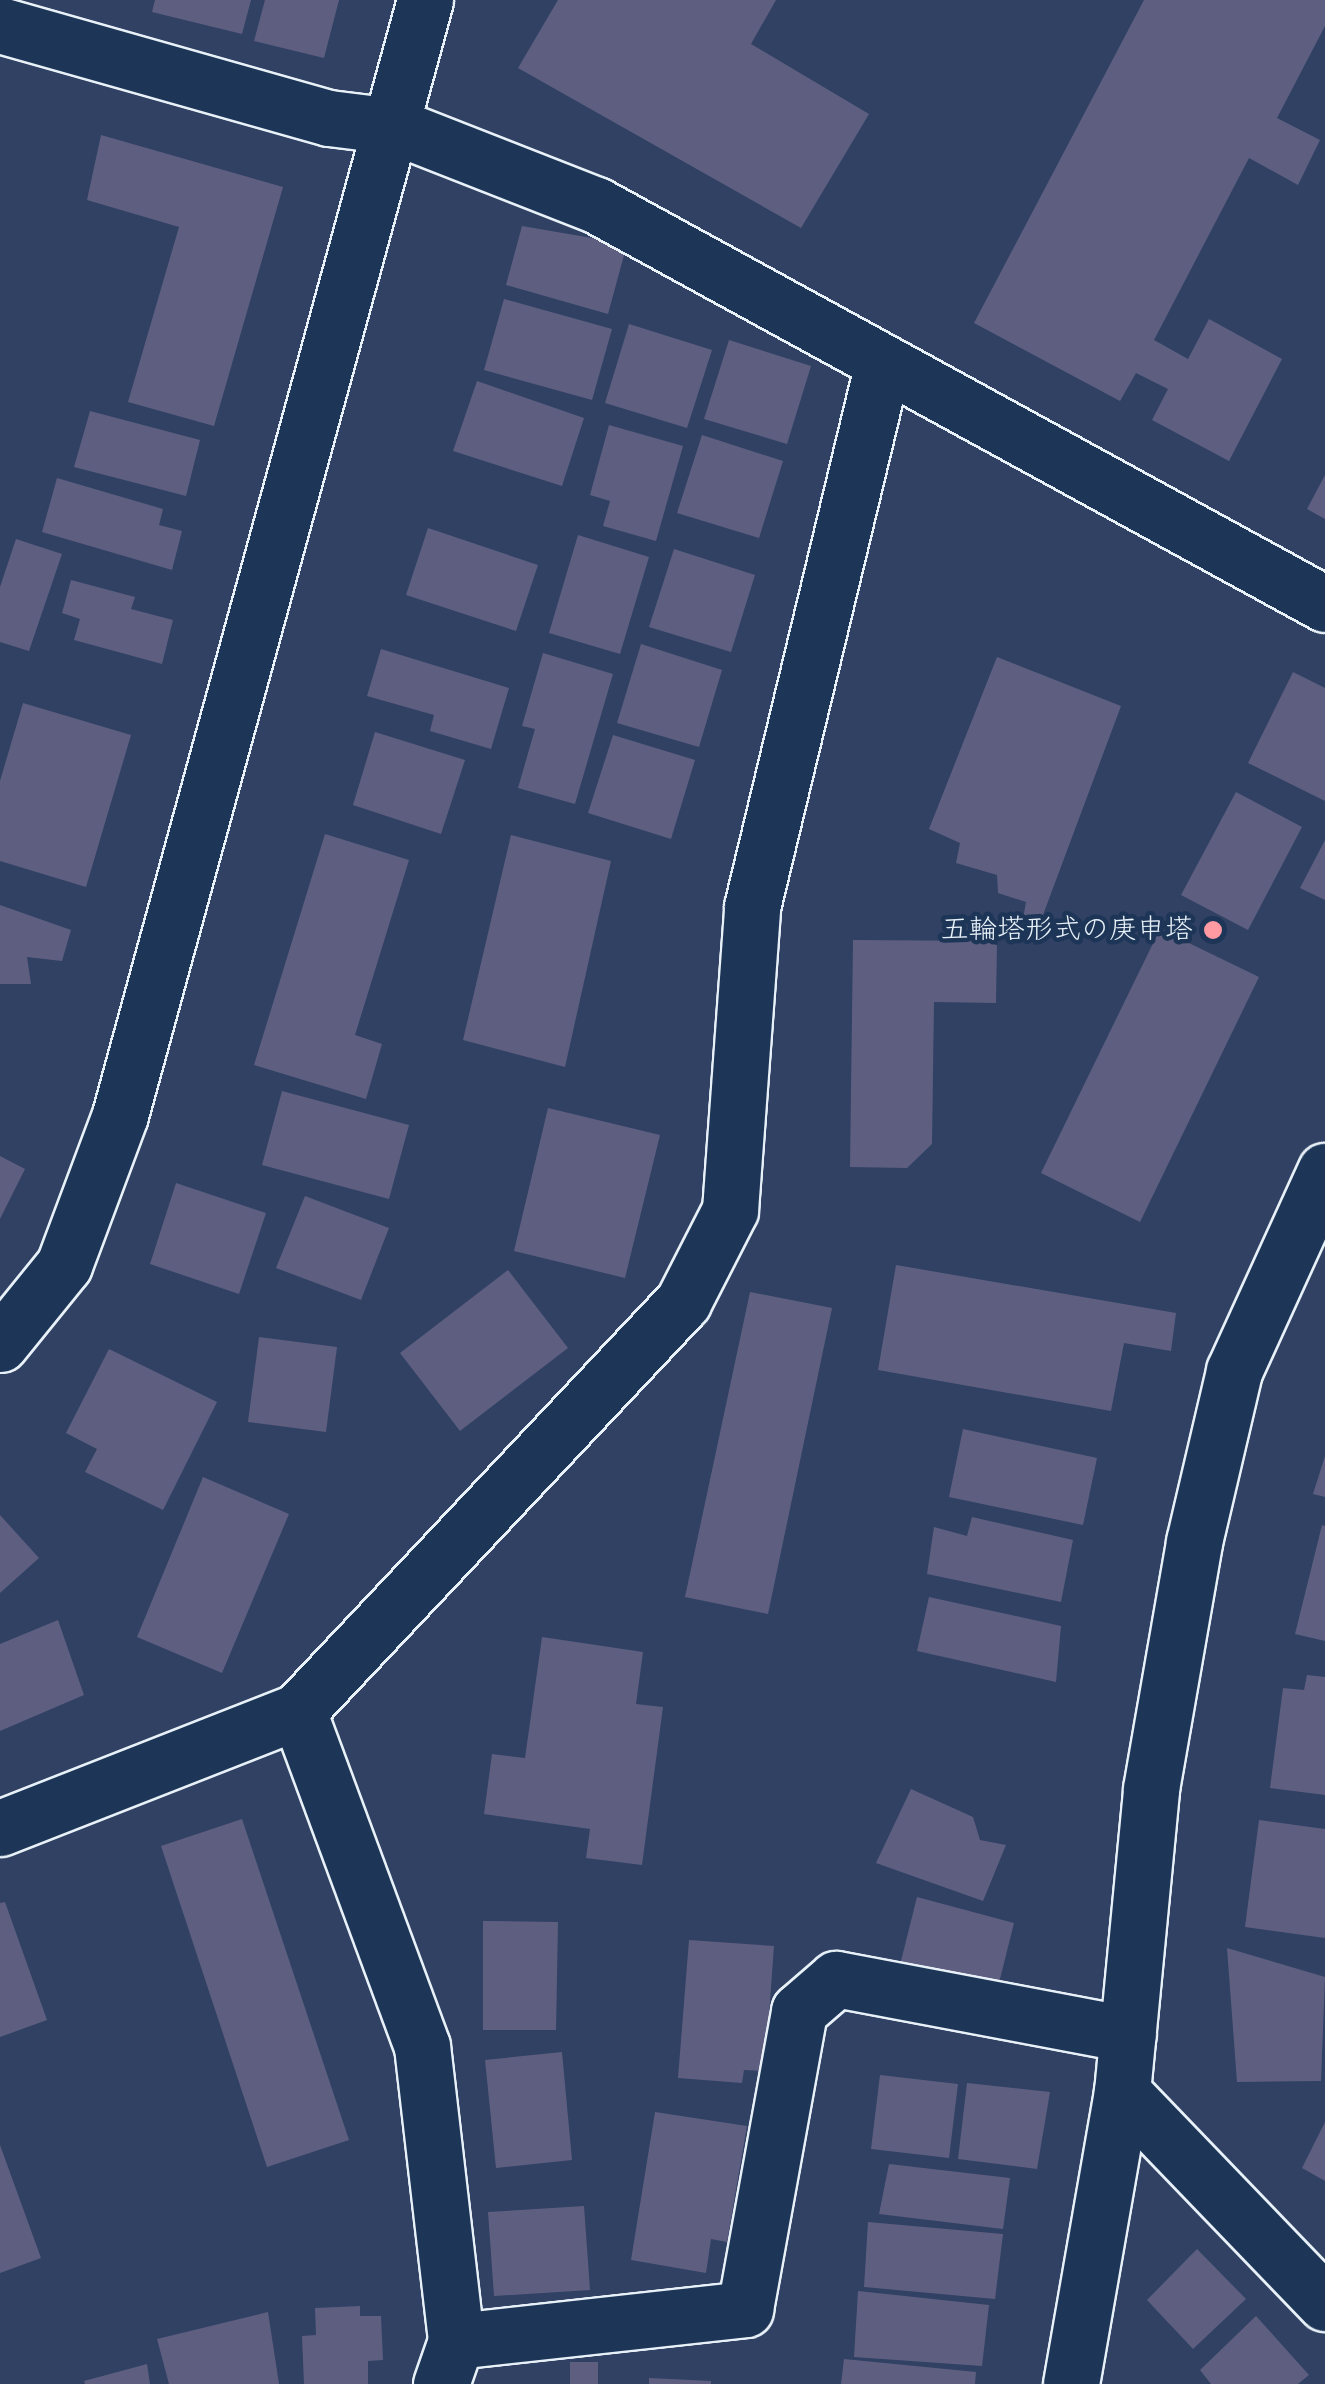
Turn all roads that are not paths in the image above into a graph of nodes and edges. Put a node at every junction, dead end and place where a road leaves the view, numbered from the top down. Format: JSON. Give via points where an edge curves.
{"nodes":[{"id":1,"x":424,"y":0,"type":"edge"},
{"id":2,"x":0,"y":25,"type":"edge"},
{"id":3,"x":394,"y":126,"type":"junction"},
{"id":4,"x":883,"y":363,"type":"junction"},
{"id":5,"x":1325,"y":604,"type":"edge"},
{"id":6,"x":1325,"y":1171,"type":"edge"},
{"id":7,"x":0,"y":1344,"type":"edge"},
{"id":8,"x":298,"y":1711,"type":"junction"},
{"id":9,"x":0,"y":1828,"type":"edge"},
{"id":10,"x":1128,"y":2034,"type":"junction"},
{"id":11,"x":1122,"y":2092,"type":"junction"},
{"id":12,"x":1325,"y":2303,"type":"edge"},
{"id":13,"x":448,"y":2363,"type":"edge"},
{"id":14,"x":1070,"y":2384,"type":"edge"}],
"edges":[{"from":1,"to":3,"type":"street"},
{"from":2,"to":3,"type":"street","via":[[329,118]]},
{"from":3,"to":4,"type":"street","via":[[596,205]]},
{"from":3,"to":7,"type":"street","via":[[120,1116],[64,1264]]},
{"from":4,"to":5,"type":"street"},
{"from":4,"to":8,"type":"street","via":[[752,908],[730,1210],[683,1302]]},
{"from":6,"to":10,"type":"street","via":[[1234,1371],[1194,1542],[1151,1789]]},
{"from":8,"to":9,"type":"street"},
{"from":8,"to":13,"type":"street","via":[[422,2046]]},
{"from":10,"to":11,"type":"street"},
{"from":10,"to":13,"type":"street","via":[[836,1979],[800,2011],[744,2309]]},
{"from":11,"to":12,"type":"street"},
{"from":11,"to":14,"type":"street"}]}
